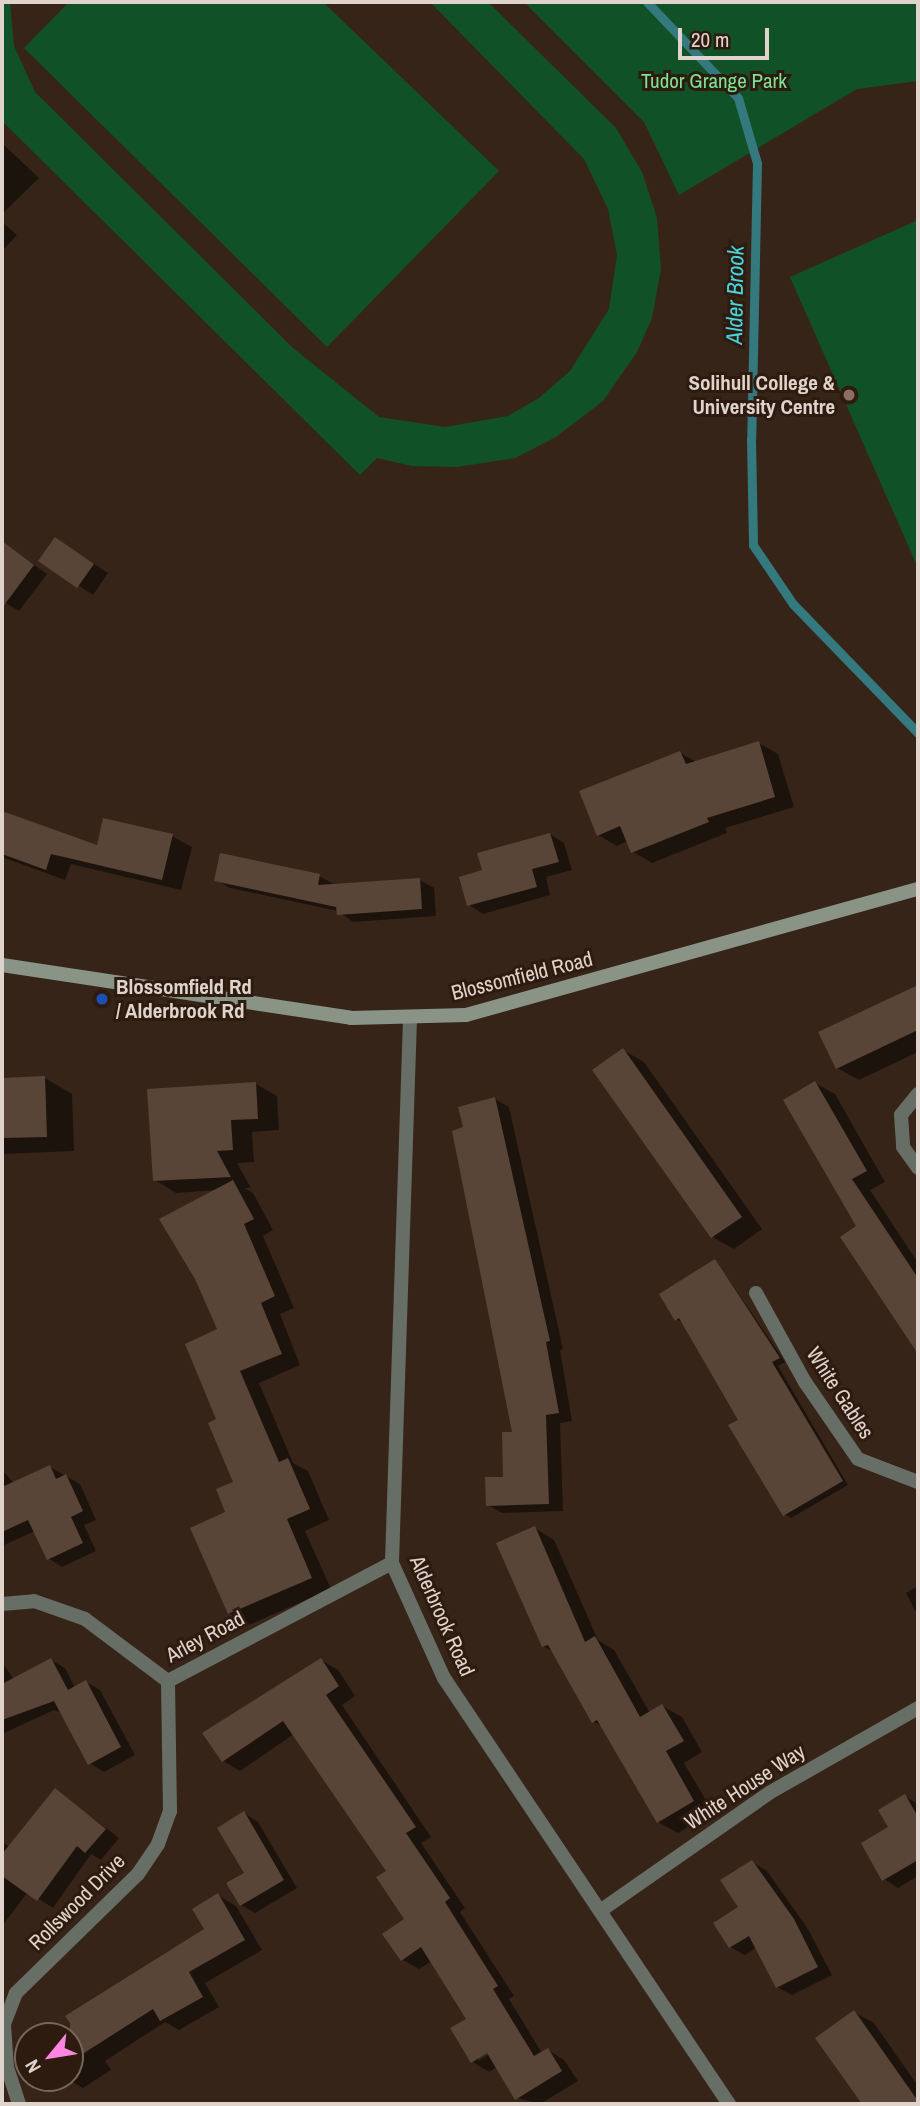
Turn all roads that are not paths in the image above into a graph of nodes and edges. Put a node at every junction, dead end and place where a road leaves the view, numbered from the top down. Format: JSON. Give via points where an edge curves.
{"nodes":[{"id":1,"x":918,"y":889,"type":"edge"},
{"id":2,"x":2,"y":965,"type":"edge"},
{"id":3,"x":410,"y":1019,"type":"junction"},
{"id":4,"x":918,"y":1094,"type":"edge"},
{"id":5,"x":918,"y":1168,"type":"edge"},
{"id":6,"x":756,"y":1293,"type":"dead end"},
{"id":7,"x":918,"y":1482,"type":"edge"},
{"id":8,"x":392,"y":1563,"type":"junction"},
{"id":9,"x":2,"y":1604,"type":"edge"},
{"id":10,"x":168,"y":1681,"type":"junction"},
{"id":11,"x":918,"y":1708,"type":"edge"},
{"id":12,"x":600,"y":1911,"type":"junction"},
{"id":13,"x":19,"y":2104,"type":"edge"},
{"id":14,"x":729,"y":2104,"type":"edge"}],
"edges":[{"from":1,"to":3,"type":"main road","name":"Blossomfield Road","via":[[527,1000],[467,1014]]},
{"from":2,"to":3,"type":"main road","name":"Blossomfield Road","via":[[351,1018]]},
{"from":3,"to":8,"type":"street","name":"Alderbrook Road"},
{"from":4,"to":5,"type":"street","via":[[901,1115],[903,1147]]},
{"from":6,"to":7,"type":"street","name":"White Gables","via":[[805,1382],[858,1460]]},
{"from":8,"to":10,"type":"street","name":"Arley Road"},
{"from":8,"to":12,"type":"street","name":"Alderbrook Road","via":[[444,1678]]},
{"from":9,"to":10,"type":"street","name":"Arley Road","via":[[34,1601],[85,1619]]},
{"from":10,"to":13,"type":"street","name":"Rollswood Drive","via":[[170,1811],[158,1844],[138,1874],[16,1993],[4,2024],[7,2068]]},
{"from":11,"to":12,"type":"street","name":"White House Way","via":[[769,1793]]},
{"from":12,"to":14,"type":"street","name":"Alderbrook Road"}]}
